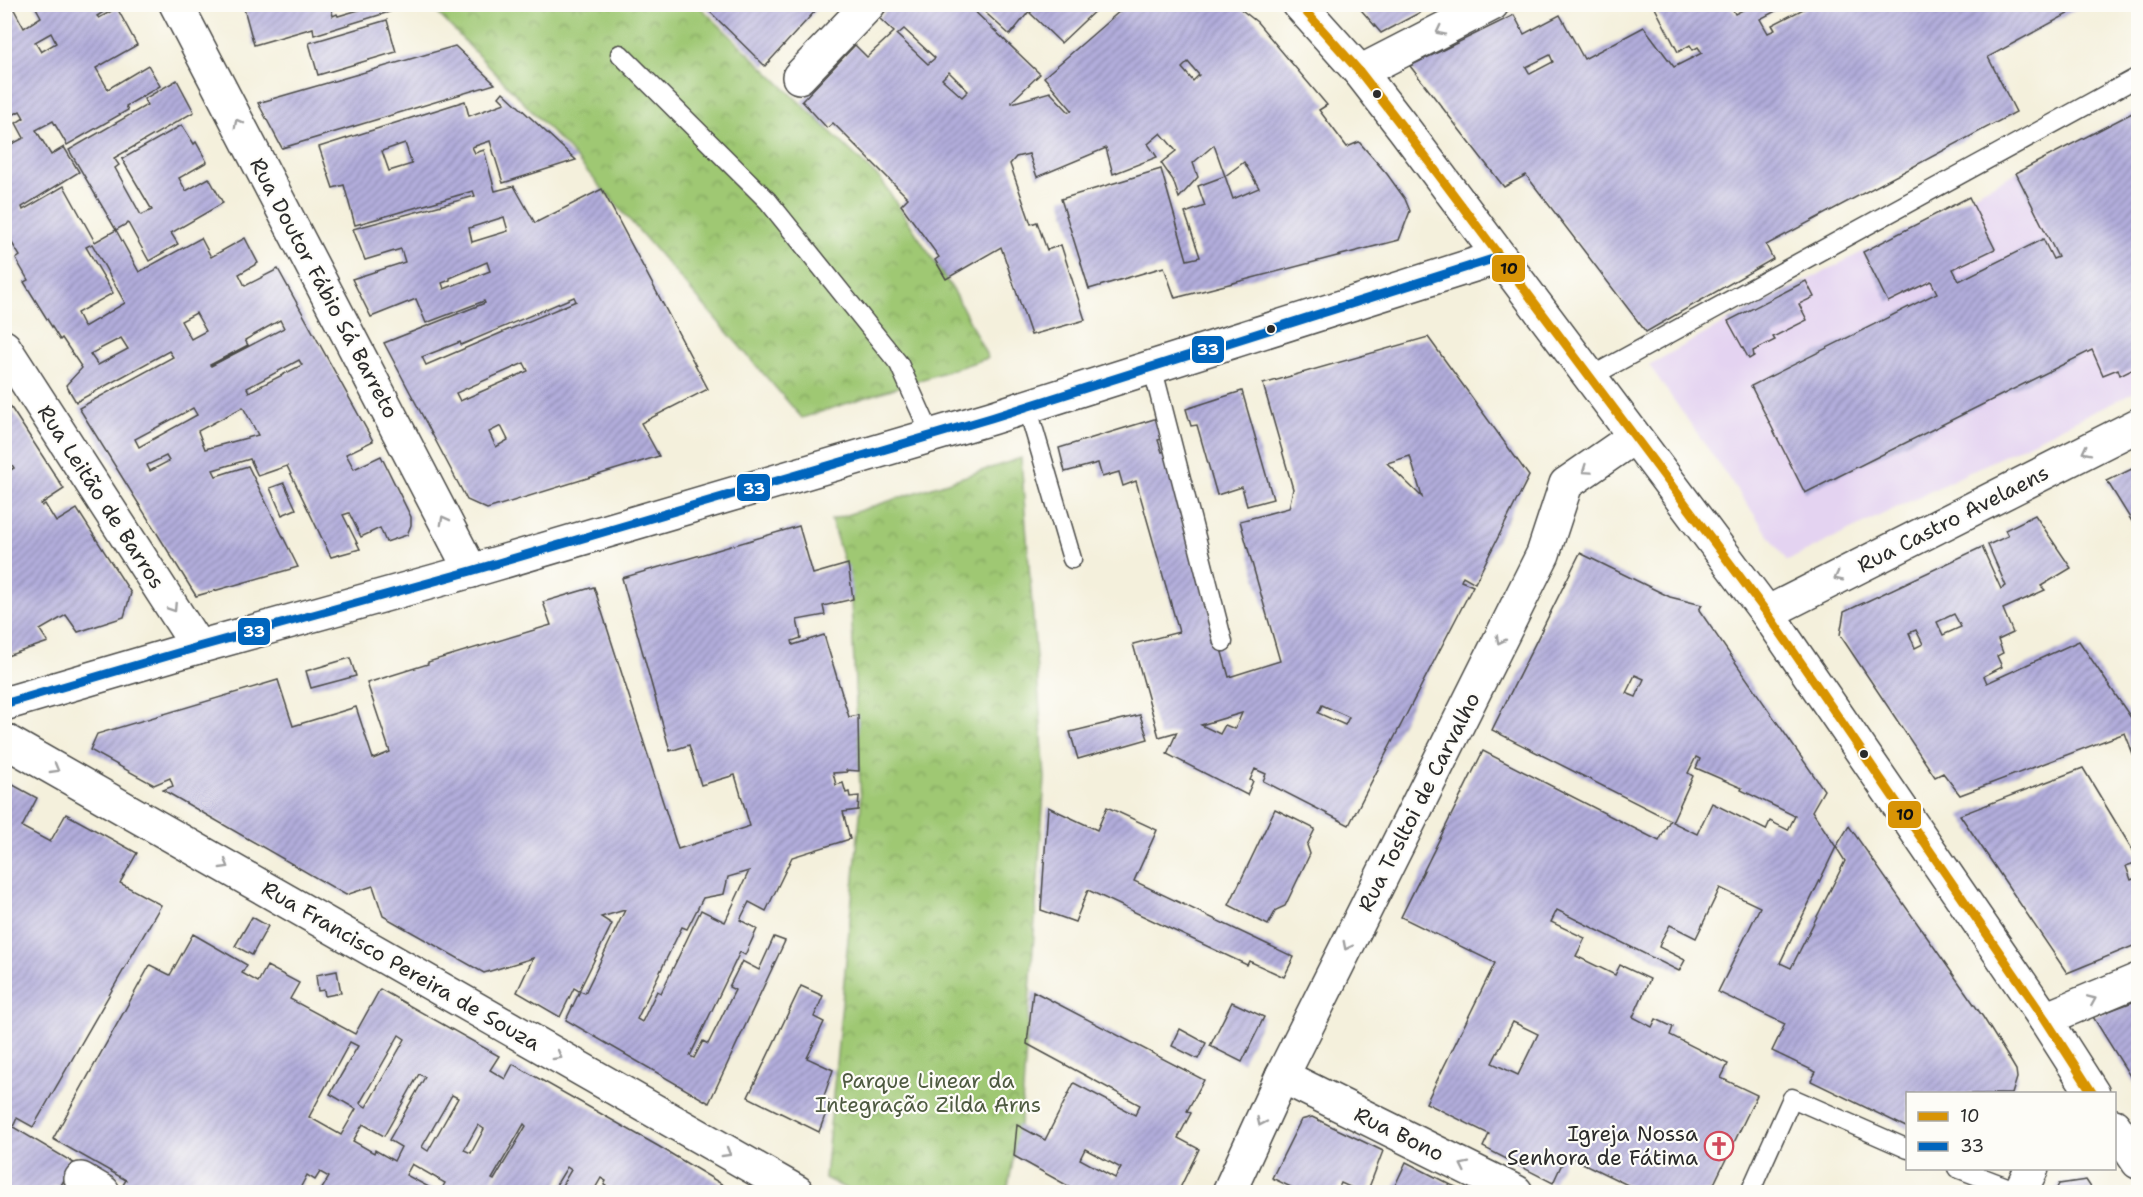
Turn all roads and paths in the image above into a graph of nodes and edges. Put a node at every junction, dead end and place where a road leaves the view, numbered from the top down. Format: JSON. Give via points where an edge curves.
{"nodes":[{"id":1,"x":176,"y":4,"type":"edge"},
{"id":2,"x":870,"y":4,"type":"edge"},
{"id":3,"x":1299,"y":4,"type":"edge"},
{"id":4,"x":1492,"y":4,"type":"edge"},
{"id":5,"x":620,"y":54,"type":"dead end"},
{"id":6,"x":1360,"y":72,"type":"junction"},
{"id":7,"x":799,"y":77,"type":"dead end"},
{"id":8,"x":2139,"y":77,"type":"edge"},
{"id":9,"x":1499,"y":257,"type":"junction"},
{"id":10,"x":4,"y":347,"type":"edge"},
{"id":11,"x":1152,"y":366,"type":"junction"},
{"id":12,"x":1590,"y":377,"type":"junction"},
{"id":13,"x":1027,"y":406,"type":"junction"},
{"id":14,"x":2139,"y":425,"type":"edge"},
{"id":15,"x":931,"y":435,"type":"junction"},
{"id":16,"x":1634,"y":437,"type":"junction"},
{"id":17,"x":1072,"y":559,"type":"dead end"},
{"id":18,"x":471,"y":571,"type":"junction"},
{"id":19,"x":1767,"y":613,"type":"junction"},
{"id":20,"x":1223,"y":642,"type":"dead end"},
{"id":21,"x":198,"y":646,"type":"junction"},
{"id":22,"x":4,"y":704,"type":"edge"},
{"id":23,"x":4,"y":740,"type":"edge"},
{"id":24,"x":2139,"y":980,"type":"edge"},
{"id":25,"x":2044,"y":1019,"type":"junction"},
{"id":26,"x":1282,"y":1076,"type":"junction"},
{"id":27,"x":2078,"y":1085,"type":"edge"},
{"id":28,"x":2116,"y":1128,"type":"edge"},
{"id":29,"x":1906,"y":1148,"type":"edge"},
{"id":30,"x":2139,"y":1162,"type":"edge"},
{"id":31,"x":1962,"y":1170,"type":"edge"},
{"id":32,"x":2031,"y":1170,"type":"edge"},
{"id":33,"x":797,"y":1192,"type":"edge"},
{"id":34,"x":1229,"y":1192,"type":"edge"},
{"id":35,"x":1516,"y":1192,"type":"edge"},
{"id":36,"x":1750,"y":1192,"type":"edge"},
{"id":37,"x":2020,"y":1192,"type":"edge"}],
"edges":[{"from":18,"to":1,"type":"street","name":"Rua Doutor Fábio Sá Barreto","one_way":true},
{"from":2,"to":7,"type":"street"},
{"from":3,"to":6,"type":"street"},
{"from":4,"to":6,"type":"street","one_way":true},
{"from":5,"to":15,"type":"lane","via":[[775,210],[899,364]]},
{"from":6,"to":9,"type":"street"},
{"from":8,"to":12,"type":"lane"},
{"from":9,"to":11,"type":"street"},
{"from":9,"to":12,"type":"street"},
{"from":10,"to":21,"type":"street","name":"Rua Leitão de Barros","one_way":true},
{"from":11,"to":13,"type":"street"},
{"from":11,"to":20,"type":"lane"},
{"from":12,"to":16,"type":"street"},
{"from":13,"to":15,"type":"street"},
{"from":13,"to":17,"type":"lane"},
{"from":14,"to":19,"type":"street","name":"Rua Castro Avelaens","one_way":true},
{"from":15,"to":18,"type":"street"},
{"from":16,"to":19,"type":"street"},
{"from":16,"to":26,"type":"street","name":"Rua Tosltoi de Carvalho","one_way":true,"via":[[1566,484],[1543,554]]},
{"from":18,"to":21,"type":"street"},
{"from":19,"to":25,"type":"street"},
{"from":21,"to":22,"type":"street"},
{"from":23,"to":33,"type":"street","name":"Rua Francisco Pereira de Souza","one_way":true},
{"from":25,"to":24,"type":"street","one_way":true},
{"from":25,"to":27,"type":"street"},
{"from":26,"to":34,"type":"street","name":"Rua Tosltoi de Carvalho","one_way":true},
{"from":35,"to":26,"type":"street","name":"Rua Bono","one_way":true},
{"from":28,"to":30,"type":"street"},
{"from":29,"to":36,"type":"lane","via":[[1792,1098]]},
{"from":31,"to":37,"type":"lane"},
{"from":32,"to":37,"type":"street"}]}
